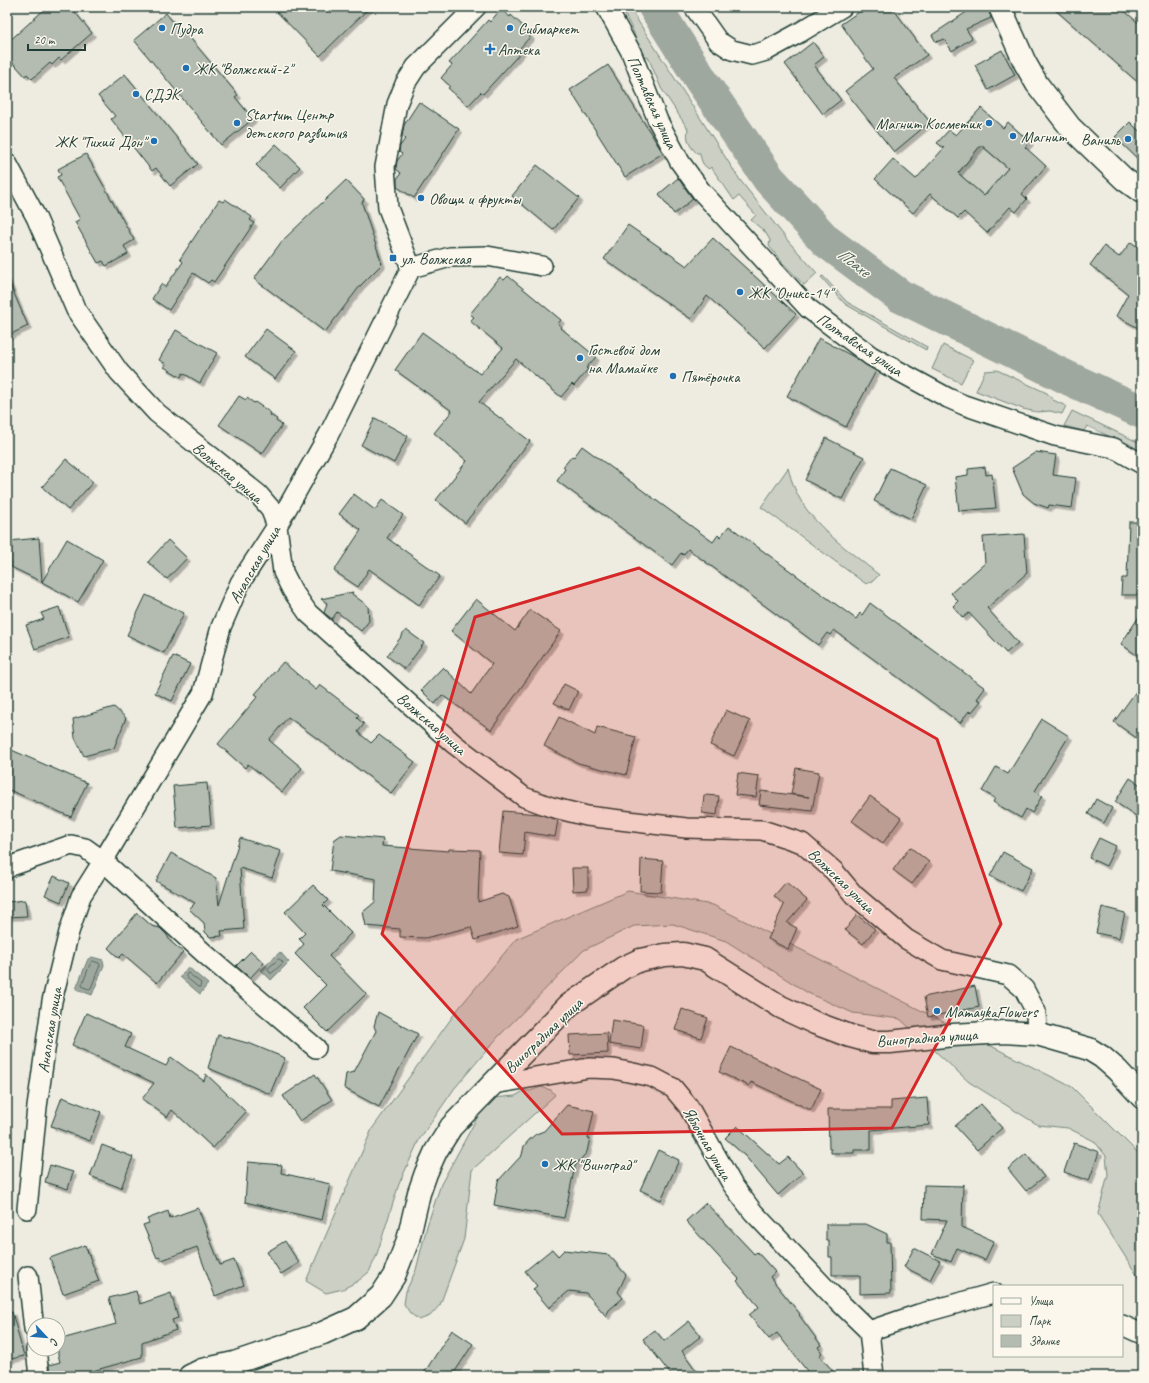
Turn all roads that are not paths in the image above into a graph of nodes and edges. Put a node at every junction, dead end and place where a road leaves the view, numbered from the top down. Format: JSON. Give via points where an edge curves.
{"nodes":[{"id":1,"x":476,"y":7,"type":"edge"},
{"id":2,"x":606,"y":7,"type":"edge"},
{"id":3,"x":694,"y":7,"type":"edge"},
{"id":4,"x":842,"y":7,"type":"edge"},
{"id":5,"x":1000,"y":7,"type":"edge"},
{"id":6,"x":7,"y":163,"type":"edge"},
{"id":7,"x":1142,"y":192,"type":"edge"},
{"id":8,"x":542,"y":266,"type":"dead end"},
{"id":9,"x":411,"y":268,"type":"junction"},
{"id":10,"x":1142,"y":464,"type":"edge"},
{"id":11,"x":277,"y":526,"type":"junction"},
{"id":12,"x":103,"y":861,"type":"junction"},
{"id":13,"x":7,"y":869,"type":"edge"},
{"id":14,"x":1037,"y":1034,"type":"junction"},
{"id":15,"x":316,"y":1048,"type":"dead end"},
{"id":16,"x":493,"y":1084,"type":"junction"},
{"id":17,"x":1142,"y":1097,"type":"edge"},
{"id":18,"x":26,"y":1208,"type":"dead end"},
{"id":19,"x":28,"y":1276,"type":"dead end"},
{"id":20,"x":993,"y":1293,"type":"edge"},
{"id":21,"x":33,"y":1317,"type":"edge"},
{"id":22,"x":1123,"y":1325,"type":"edge"},
{"id":23,"x":869,"y":1331,"type":"junction"},
{"id":24,"x":1142,"y":1334,"type":"edge"},
{"id":25,"x":37,"y":1357,"type":"edge"},
{"id":26,"x":39,"y":1376,"type":"edge"},
{"id":27,"x":190,"y":1376,"type":"edge"},
{"id":28,"x":874,"y":1376,"type":"edge"}],
"edges":[{"from":1,"to":9,"type":"street","via":[[416,67],[396,104],[385,167],[388,208]]},
{"from":2,"to":10,"type":"street","name":"Полтавская улица","via":[[631,52],[658,121],[680,162],[701,191],[809,309],[871,356],[948,398],[1055,436],[1114,448]]},
{"from":3,"to":4,"type":"street","via":[[718,41],[732,50],[752,55],[766,51]]},
{"from":5,"to":7,"type":"main road","via":[[1037,84],[1070,127],[1124,179]]},
{"from":6,"to":11,"type":"street","name":"Волжская улица","via":[[36,217],[76,310],[120,372],[156,413],[258,494],[270,508]]},
{"from":8,"to":9,"type":"street","via":[[487,256],[450,257]]},
{"from":9,"to":11,"type":"street","name":"Анапская улица","via":[[328,434]]},
{"from":11,"to":12,"type":"street","name":"Анапская улица","via":[[240,583],[220,627],[204,693]]},
{"from":11,"to":14,"type":"street","name":"Волжская улица","via":[[283,572],[308,613],[454,744],[524,796],[551,807],[587,816],[686,828],[762,830],[802,843],[834,871],[854,895],[906,939],[942,960],[1008,975],[1024,989],[1036,1012]]},
{"from":12,"to":13,"type":"street","via":[[85,848],[71,845]]},
{"from":12,"to":15,"type":"street","via":[[205,954]]},
{"from":12,"to":18,"type":"street","name":"Анапская улица","via":[[81,896],[52,1001]]},
{"from":14,"to":16,"type":"main road","name":"Виноградная улица","via":[[1005,1032],[872,1042],[843,1034],[781,1007],[705,958],[683,954],[665,955],[640,960],[623,968],[569,1005]]},
{"from":14,"to":17,"type":"main road","name":"Виноградная улица","via":[[1089,1049],[1117,1070]]},
{"from":16,"to":23,"type":"street","name":"Яблочная улица","via":[[589,1068],[652,1077],[673,1088],[688,1106],[732,1184],[753,1212]]},
{"from":16,"to":27,"type":"main road","name":"Виноградная улица","via":[[451,1127],[436,1150],[419,1193],[405,1247],[394,1276],[381,1296],[356,1318],[323,1333],[202,1370]]},
{"from":19,"to":21,"type":"street"},
{"from":20,"to":23,"type":"street"},
{"from":22,"to":24,"type":"street"},
{"from":23,"to":28,"type":"street"},
{"from":25,"to":26,"type":"street"}]}
